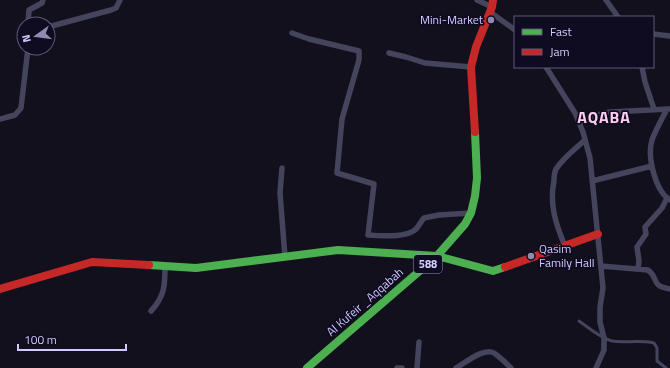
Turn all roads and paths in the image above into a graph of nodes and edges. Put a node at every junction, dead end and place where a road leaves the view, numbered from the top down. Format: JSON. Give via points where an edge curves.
{"nodes":[{"id":1,"x":43,"y":0,"type":"edge"},
{"id":2,"x":120,"y":0,"type":"edge"},
{"id":3,"x":477,"y":0,"type":"edge"},
{"id":4,"x":606,"y":0,"type":"edge"},
{"id":5,"x":492,"y":6,"type":"edge"},
{"id":6,"x":29,"y":16,"type":"edge"},
{"id":7,"x":617,"y":16,"type":"edge"},
{"id":8,"x":56,"y":25,"type":"edge"},
{"id":9,"x":514,"y":29,"type":"edge"},
{"id":10,"x":292,"y":33,"type":"dead end"},
{"id":11,"x":654,"y":34,"type":"edge"},
{"id":12,"x":670,"y":36,"type":"edge"},
{"id":13,"x":389,"y":53,"type":"dead end"},
{"id":14,"x":27,"y":56,"type":"edge"},
{"id":15,"x":471,"y":67,"type":"junction"},
{"id":16,"x":547,"y":68,"type":"edge"},
{"id":17,"x":642,"y":68,"type":"edge"},
{"id":18,"x":654,"y":109,"type":"junction"},
{"id":19,"x":668,"y":109,"type":"edge"},
{"id":20,"x":0,"y":119,"type":"edge"},
{"id":21,"x":579,"y":123,"type":"junction"},
{"id":22,"x":585,"y":140,"type":"junction"},
{"id":23,"x":652,"y":166,"type":"junction"},
{"id":24,"x":282,"y":168,"type":"dead end"},
{"id":25,"x":592,"y":181,"type":"junction"},
{"id":26,"x":669,"y":199,"type":"edge"},
{"id":27,"x":471,"y":213,"type":"junction"},
{"id":28,"x":598,"y":234,"type":"junction"},
{"id":29,"x":565,"y":246,"type":"junction"},
{"id":30,"x":437,"y":256,"type":"junction"},
{"id":31,"x":285,"y":257,"type":"junction"},
{"id":32,"x":165,"y":266,"type":"junction"},
{"id":33,"x":601,"y":266,"type":"junction"},
{"id":34,"x":638,"y":269,"type":"junction"},
{"id":35,"x":0,"y":289,"type":"edge"},
{"id":36,"x":670,"y":289,"type":"edge"},
{"id":37,"x":151,"y":311,"type":"dead end"},
{"id":38,"x":579,"y":321,"type":"dead end"},
{"id":39,"x":604,"y":338,"type":"junction"},
{"id":40,"x":419,"y":342,"type":"dead end"},
{"id":41,"x":307,"y":368,"type":"edge"},
{"id":42,"x":397,"y":368,"type":"edge"},
{"id":43,"x":402,"y":368,"type":"edge"},
{"id":44,"x":417,"y":368,"type":"edge"},
{"id":45,"x":456,"y":368,"type":"edge"},
{"id":46,"x":511,"y":368,"type":"edge"},
{"id":47,"x":596,"y":368,"type":"edge"},
{"id":48,"x":666,"y":368,"type":"edge"}],
"edges":[{"from":1,"to":6,"type":"street","via":[[29,10]]},
{"from":2,"to":8,"type":"street","via":[[116,8],[111,10]]},
{"from":3,"to":5,"type":"street"},
{"from":4,"to":7,"type":"street"},
{"from":5,"to":9,"type":"street"},
{"from":5,"to":15,"type":"street","number":"588"},
{"from":10,"to":27,"type":"street","via":[[359,51],[359,60],[342,119],[337,173],[374,184],[368,235],[404,234],[415,230],[424,218]]},
{"from":11,"to":12,"type":"street"},
{"from":13,"to":15,"type":"street","via":[[424,63]]},
{"from":14,"to":20,"type":"street","via":[[21,108],[15,115]]},
{"from":15,"to":27,"type":"street","name":"Al Kufeir _Aqqabah","number":"588","via":[[477,178]]},
{"from":16,"to":21,"type":"street"},
{"from":17,"to":18,"type":"street"},
{"from":18,"to":19,"type":"street"},
{"from":18,"to":21,"type":"street","via":[[604,113]]},
{"from":19,"to":23,"type":"street","via":[[652,140]]},
{"from":21,"to":22,"type":"street"},
{"from":22,"to":25,"type":"street"},
{"from":22,"to":29,"type":"street","via":[[565,159],[554,177],[553,207]]},
{"from":23,"to":25,"type":"street"},
{"from":23,"to":26,"type":"street","via":[[658,186]]},
{"from":24,"to":31,"type":"street","via":[[280,193]]},
{"from":25,"to":28,"type":"street"},
{"from":26,"to":34,"type":"street","via":[[645,227],[646,234],[637,247]]},
{"from":27,"to":30,"type":"street","name":"Al Kufeir _Aqqabah","number":"588","via":[[465,224]]},
{"from":28,"to":29,"type":"street"},
{"from":28,"to":33,"type":"street"},
{"from":29,"to":30,"type":"street","via":[[493,271]]},
{"from":30,"to":31,"type":"street","via":[[338,250]]},
{"from":30,"to":41,"type":"street","name":"Al Kufeir _Aqqabah","number":"588"},
{"from":31,"to":32,"type":"street","via":[[196,268]]},
{"from":32,"to":35,"type":"street","via":[[92,262]]},
{"from":32,"to":37,"type":"street","via":[[163,293]]},
{"from":33,"to":34,"type":"street"},
{"from":33,"to":39,"type":"street","via":[[603,288],[600,322]]},
{"from":34,"to":36,"type":"street","via":[[648,270],[659,286]]},
{"from":38,"to":39,"type":"lane"},
{"from":39,"to":47,"type":"street","via":[[604,350]]},
{"from":39,"to":48,"type":"lane","via":[[654,344],[657,348],[657,361]]},
{"from":40,"to":44,"type":"street"},
{"from":42,"to":43,"type":"street"},
{"from":45,"to":46,"type":"street","via":[[490,351]]}]}
